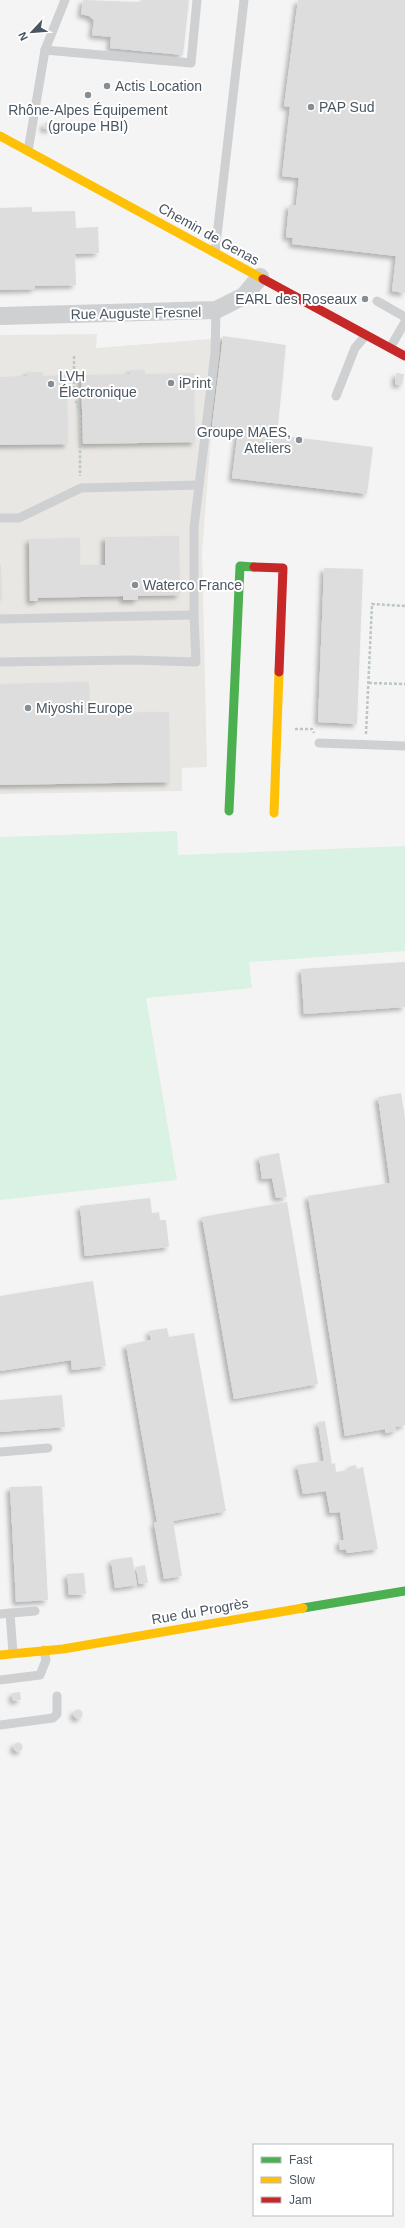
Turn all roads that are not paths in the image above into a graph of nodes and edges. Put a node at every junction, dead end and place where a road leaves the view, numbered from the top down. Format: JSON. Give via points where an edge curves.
{"nodes":[{"id":1,"x":66,"y":0,"type":"edge"},
{"id":2,"x":197,"y":0,"type":"edge"},
{"id":3,"x":244,"y":0,"type":"edge"},
{"id":4,"x":45,"y":50,"type":"junction"},
{"id":5,"x":0,"y":136,"type":"edge"},
{"id":6,"x":28,"y":151,"type":"junction"},
{"id":7,"x":215,"y":253,"type":"junction"},
{"id":8,"x":260,"y":277,"type":"junction"},
{"id":9,"x":376,"y":301,"type":"dead end"},
{"id":10,"x":216,"y":310,"type":"junction"},
{"id":11,"x":0,"y":316,"type":"edge"},
{"id":12,"x":405,"y":317,"type":"edge"},
{"id":13,"x":405,"y":322,"type":"edge"},
{"id":14,"x":366,"y":335,"type":"junction"},
{"id":15,"x":390,"y":348,"type":"junction"},
{"id":16,"x":405,"y":356,"type":"edge"},
{"id":17,"x":336,"y":396,"type":"dead end"},
{"id":18,"x":199,"y":485,"type":"junction"},
{"id":19,"x":0,"y":518,"type":"edge"},
{"id":20,"x":194,"y":615,"type":"junction"},
{"id":21,"x":0,"y":619,"type":"edge"},
{"id":22,"x":0,"y":662,"type":"edge"},
{"id":23,"x":319,"y":743,"type":"dead end"},
{"id":24,"x":405,"y":746,"type":"edge"},
{"id":25,"x":229,"y":811,"type":"dead end"},
{"id":26,"x":274,"y":813,"type":"dead end"},
{"id":27,"x":48,"y":1448,"type":"dead end"},
{"id":28,"x":0,"y":1452,"type":"edge"},
{"id":29,"x":405,"y":1591,"type":"edge"},
{"id":30,"x":35,"y":1611,"type":"dead end"},
{"id":31,"x":10,"y":1613,"type":"junction"},
{"id":32,"x":0,"y":1614,"type":"edge"},
{"id":33,"x":44,"y":1650,"type":"junction"},
{"id":34,"x":14,"y":1654,"type":"junction"},
{"id":35,"x":0,"y":1655,"type":"edge"},
{"id":36,"x":0,"y":1680,"type":"edge"},
{"id":37,"x":57,"y":1696,"type":"dead end"},
{"id":38,"x":0,"y":1725,"type":"edge"}],
"edges":[{"from":1,"to":4,"type":"lane"},
{"from":2,"to":4,"type":"lane","via":[[191,63]]},
{"from":3,"to":7,"type":"lane"},
{"from":4,"to":6,"type":"lane"},
{"from":5,"to":6,"type":"street","name":"Chemin de Genas"},
{"from":6,"to":7,"type":"street","name":"Chemin de Genas"},
{"from":7,"to":8,"type":"street","name":"Chemin de Genas"},
{"from":8,"to":10,"type":"street","name":"Rue Auguste Fresnel","via":[[244,296]]},
{"from":8,"to":14,"type":"street","name":"Chemin de Genas"},
{"from":9,"to":12,"type":"lane"},
{"from":10,"to":11,"type":"street","name":"Rue Auguste Fresnel"},
{"from":10,"to":18,"type":"lane","via":[[215,353]]},
{"from":13,"to":15,"type":"lane"},
{"from":14,"to":15,"type":"street","name":"Chemin de Genas"},
{"from":14,"to":17,"type":"lane","via":[[355,348]]},
{"from":15,"to":16,"type":"street","name":"Chemin de Genas"},
{"from":18,"to":19,"type":"lane","via":[[81,488],[19,518]]},
{"from":18,"to":20,"type":"lane","via":[[194,527]]},
{"from":20,"to":21,"type":"lane"},
{"from":20,"to":22,"type":"lane","via":[[196,662]]},
{"from":23,"to":24,"type":"lane"},
{"from":25,"to":26,"type":"street","via":[[240,566],[283,568]]},
{"from":27,"to":28,"type":"lane"},
{"from":29,"to":33,"type":"street","name":"Rue du Progrès"},
{"from":30,"to":31,"type":"lane"},
{"from":31,"to":32,"type":"lane"},
{"from":31,"to":34,"type":"lane"},
{"from":33,"to":34,"type":"street","name":"Rue du Progrès"},
{"from":33,"to":36,"type":"lane","via":[[46,1660],[40,1675]]},
{"from":34,"to":35,"type":"street","name":"Rue du Progrès"},
{"from":37,"to":38,"type":"lane","via":[[57,1714],[53,1718]]}]}
